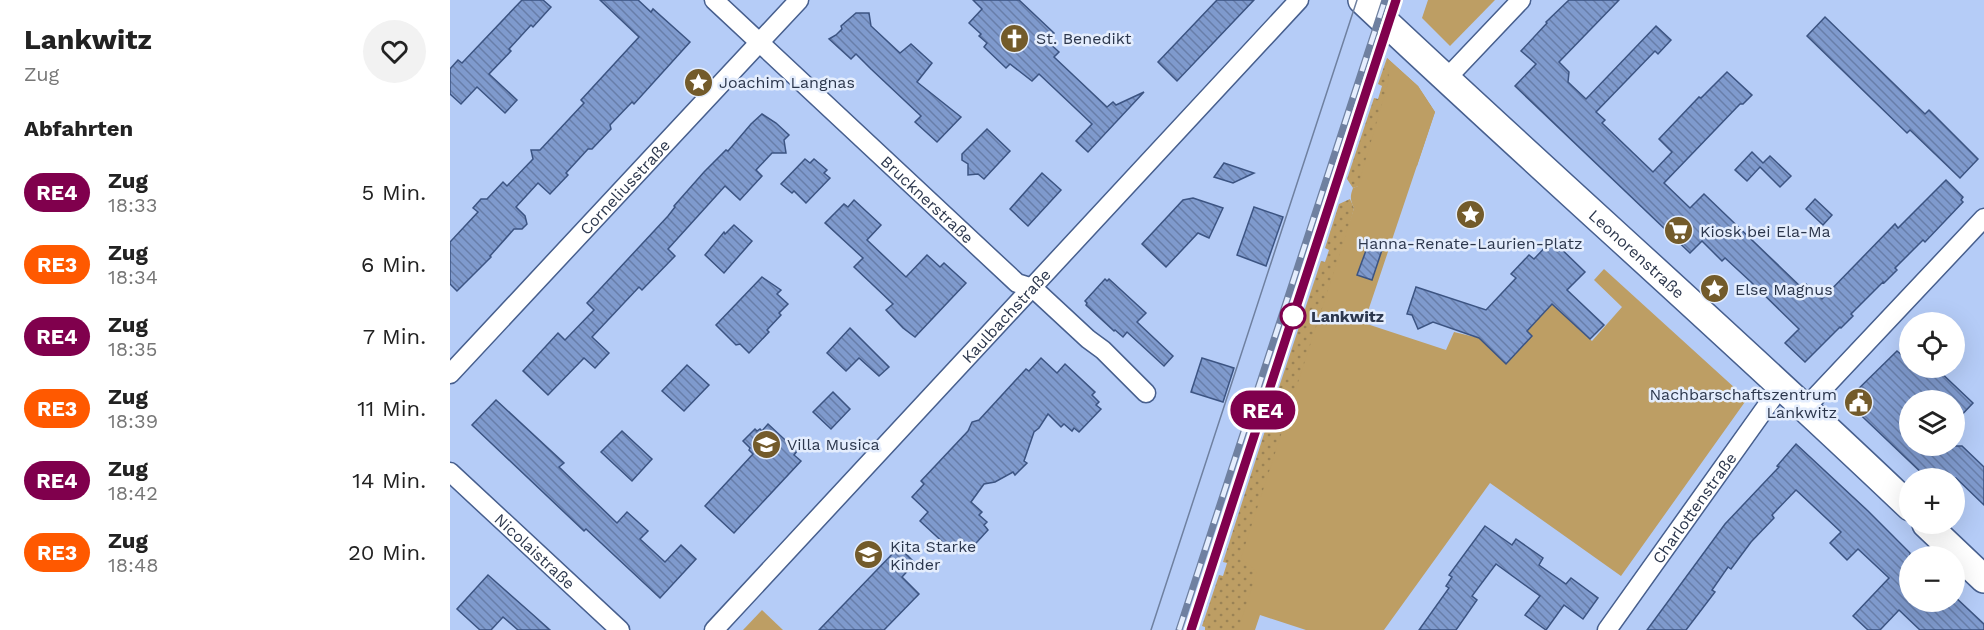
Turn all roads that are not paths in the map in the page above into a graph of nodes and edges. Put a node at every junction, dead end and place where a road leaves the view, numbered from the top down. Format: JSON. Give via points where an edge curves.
{"nodes":[{"id":1,"x":714,"y":0,"type":"edge"},
{"id":2,"x":799,"y":0,"type":"edge"},
{"id":3,"x":1299,"y":0,"type":"edge"},
{"id":4,"x":1362,"y":0,"type":"edge"},
{"id":5,"x":1521,"y":0,"type":"edge"},
{"id":6,"x":759,"y":42,"type":"junction"},
{"id":7,"x":1446,"y":79,"type":"junction"},
{"id":8,"x":1984,"y":219,"type":"edge"},
{"id":9,"x":1033,"y":288,"type":"junction"},
{"id":10,"x":450,"y":374,"type":"edge"},
{"id":11,"x":1781,"y":386,"type":"junction"},
{"id":12,"x":1146,"y":393,"type":"dead end"},
{"id":13,"x":1805,"y":408,"type":"junction"},
{"id":14,"x":450,"y":472,"type":"edge"},
{"id":15,"x":1899,"y":497,"type":"edge"},
{"id":16,"x":1937,"y":534,"type":"edge"},
{"id":17,"x":1984,"y":579,"type":"edge"},
{"id":18,"x":620,"y":630,"type":"edge"},
{"id":19,"x":714,"y":630,"type":"edge"},
{"id":20,"x":1606,"y":630,"type":"edge"}],
"edges":[{"from":1,"to":6,"type":"street","name":"Brucknerstraße"},
{"from":2,"to":6,"type":"street","name":"Corneliusstraße"},
{"from":3,"to":9,"type":"street","name":"Kaulbachstraße"},
{"from":4,"to":7,"type":"main road","name":"Leonorenstraße"},
{"from":5,"to":7,"type":"street"},
{"from":6,"to":9,"type":"street","name":"Brucknerstraße","via":[[1017,283]]},
{"from":6,"to":10,"type":"street","name":"Corneliusstraße"},
{"from":7,"to":11,"type":"main road","name":"Leonorenstraße"},
{"from":8,"to":13,"type":"street"},
{"from":9,"to":12,"type":"street","name":"Brucknerstraße"},
{"from":9,"to":19,"type":"street","name":"Kaulbachstraße"},
{"from":11,"to":13,"type":"main road","name":"Leonorenstraße"},
{"from":11,"to":20,"type":"street","name":"Charlottenstraße"},
{"from":13,"to":15,"type":"main road","name":"Leonorenstraße"},
{"from":14,"to":18,"type":"street","name":"Nicolaistraße"},
{"from":16,"to":17,"type":"main road"}]}
